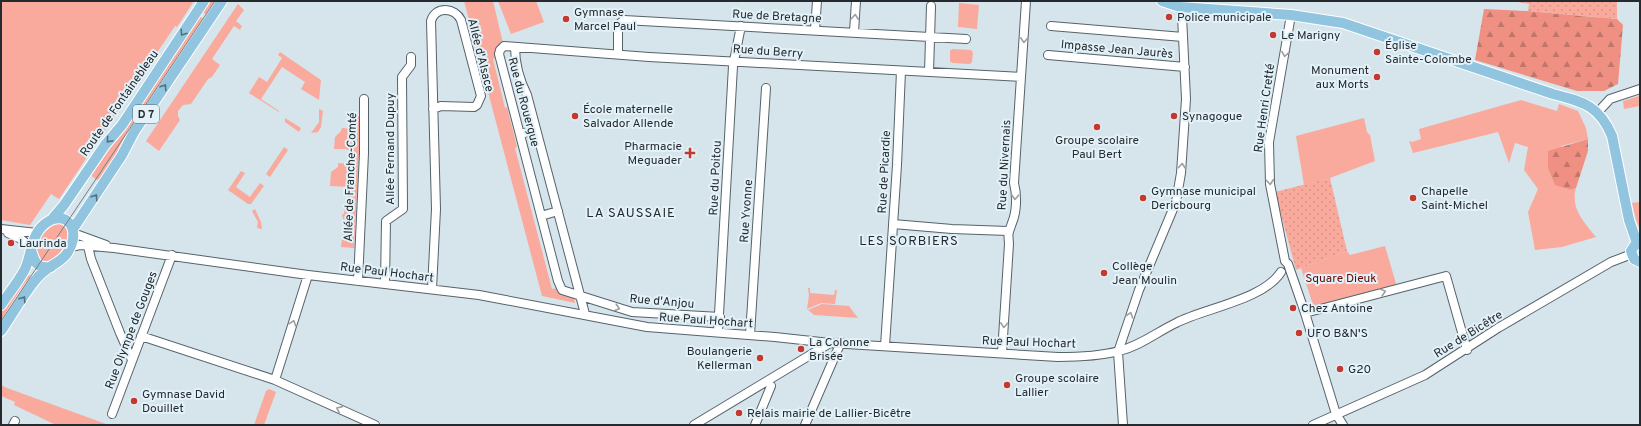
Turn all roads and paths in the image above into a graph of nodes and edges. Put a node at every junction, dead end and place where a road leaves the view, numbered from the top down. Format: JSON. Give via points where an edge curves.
{"nodes":[{"id":1,"x":204,"y":1,"type":"edge"},
{"id":2,"x":222,"y":1,"type":"edge"},
{"id":3,"x":817,"y":1,"type":"edge"},
{"id":4,"x":856,"y":1,"type":"edge"},
{"id":5,"x":1026,"y":1,"type":"edge"},
{"id":6,"x":1162,"y":1,"type":"edge"},
{"id":7,"x":1179,"y":4,"type":"edge"},
{"id":8,"x":930,"y":6,"type":"dead end"},
{"id":9,"x":1291,"y":15,"type":"junction"},
{"id":10,"x":741,"y":26,"type":"junction"},
{"id":11,"x":1051,"y":26,"type":"dead end"},
{"id":12,"x":815,"y":30,"type":"junction"},
{"id":13,"x":854,"y":32,"type":"junction"},
{"id":14,"x":929,"y":36,"type":"junction"},
{"id":15,"x":1183,"y":37,"type":"junction"},
{"id":16,"x":966,"y":39,"type":"dead end"},
{"id":17,"x":515,"y":47,"type":"junction"},
{"id":18,"x":618,"y":54,"type":"junction"},
{"id":19,"x":1048,"y":55,"type":"dead end"},
{"id":20,"x":411,"y":57,"type":"dead end"},
{"id":21,"x":734,"y":61,"type":"junction"},
{"id":22,"x":1184,"y":67,"type":"junction"},
{"id":23,"x":901,"y":71,"type":"junction"},
{"id":24,"x":929,"y":72,"type":"junction"},
{"id":25,"x":1021,"y":77,"type":"junction"},
{"id":26,"x":766,"y":88,"type":"dead end"},
{"id":27,"x":1640,"y":89,"type":"edge"},
{"id":28,"x":364,"y":99,"type":"dead end"},
{"id":29,"x":433,"y":109,"type":"junction"},
{"id":30,"x":1598,"y":112,"type":"junction"},
{"id":31,"x":536,"y":130,"type":"junction"},
{"id":32,"x":520,"y":134,"type":"junction"},
{"id":33,"x":558,"y":211,"type":"junction"},
{"id":34,"x":541,"y":216,"type":"junction"},
{"id":35,"x":53,"y":218,"type":"junction"},
{"id":36,"x":893,"y":224,"type":"junction"},
{"id":37,"x":1,"y":230,"type":"edge"},
{"id":38,"x":1008,"y":230,"type":"junction"},
{"id":39,"x":73,"y":231,"type":"junction"},
{"id":40,"x":37,"y":233,"type":"junction"},
{"id":41,"x":1639,"y":243,"type":"edge"},
{"id":42,"x":88,"y":246,"type":"junction"},
{"id":43,"x":71,"y":247,"type":"junction"},
{"id":44,"x":31,"y":248,"type":"junction"},
{"id":45,"x":114,"y":248,"type":"junction"},
{"id":46,"x":1632,"y":254,"type":"junction"},
{"id":47,"x":172,"y":255,"type":"junction"},
{"id":48,"x":1640,"y":262,"type":"edge"},
{"id":49,"x":51,"y":267,"type":"junction"},
{"id":50,"x":1281,"y":272,"type":"dead end"},
{"id":51,"x":308,"y":275,"type":"junction"},
{"id":52,"x":358,"y":281,"type":"junction"},
{"id":53,"x":385,"y":284,"type":"junction"},
{"id":54,"x":432,"y":289,"type":"junction"},
{"id":55,"x":580,"y":296,"type":"junction"},
{"id":56,"x":1,"y":305,"type":"edge"},
{"id":57,"x":1305,"y":313,"type":"junction"},
{"id":58,"x":586,"y":314,"type":"junction"},
{"id":59,"x":720,"y":317,"type":"junction"},
{"id":60,"x":1,"y":331,"type":"edge"},
{"id":61,"x":718,"y":332,"type":"junction"},
{"id":62,"x":750,"y":335,"type":"junction"},
{"id":63,"x":141,"y":336,"type":"junction"},
{"id":64,"x":841,"y":342,"type":"junction"},
{"id":65,"x":830,"y":343,"type":"junction"},
{"id":66,"x":885,"y":346,"type":"junction"},
{"id":67,"x":1467,"y":350,"type":"junction"},
{"id":68,"x":1118,"y":352,"type":"junction"},
{"id":69,"x":1002,"y":353,"type":"junction"},
{"id":70,"x":132,"y":360,"type":"junction"},
{"id":71,"x":275,"y":380,"type":"junction"},
{"id":72,"x":771,"y":386,"type":"dead end"},
{"id":73,"x":112,"y":414,"type":"dead end"},
{"id":74,"x":1336,"y":414,"type":"junction"},
{"id":75,"x":375,"y":425,"type":"edge"},
{"id":76,"x":694,"y":425,"type":"edge"},
{"id":77,"x":755,"y":425,"type":"edge"},
{"id":78,"x":806,"y":425,"type":"edge"},
{"id":79,"x":1123,"y":425,"type":"edge"},
{"id":80,"x":1313,"y":425,"type":"edge"},
{"id":81,"x":1343,"y":425,"type":"edge"}],
"edges":[{"from":1,"to":35,"type":"main road","name":"Route de Fontainebleau","number":"D 7","one_way":true,"via":[[122,125]]},
{"from":39,"to":2,"type":"main road","number":"D 7","one_way":true,"via":[[134,132]]},
{"from":3,"to":12,"type":"street"},
{"from":13,"to":4,"type":"street","one_way":true},
{"from":5,"to":25,"type":"street","name":"Rue du Nivernais","one_way":true},
{"from":6,"to":7,"type":"main road"},
{"from":7,"to":9,"type":"main road"},
{"from":7,"to":15,"type":"street"},
{"from":8,"to":14,"type":"street"},
{"from":9,"to":30,"type":"main road","via":[[1343,23],[1582,102]]},
{"from":9,"to":57,"type":"street","name":"Rue Henri Cretté","one_way":true,"via":[[1269,142],[1270,184],[1285,261]]},
{"from":10,"to":12,"type":"street","name":"Rue de Bretagne"},
{"from":10,"to":18,"type":"street","name":"Rue de Bretagne","via":[[624,20],[618,25]]},
{"from":10,"to":21,"type":"street","name":"Rue du Poitou"},
{"from":11,"to":15,"type":"street"},
{"from":12,"to":13,"type":"street","name":"Rue de Bretagne"},
{"from":13,"to":14,"type":"street","name":"Rue de Bretagne"},
{"from":14,"to":16,"type":"street","name":"Rue de Bretagne"},
{"from":14,"to":24,"type":"street"},
{"from":15,"to":22,"type":"street"},
{"from":17,"to":18,"type":"street","name":"Rue du Berry"},
{"from":17,"to":31,"type":"street","name":"Rue du Rouergue","via":[[515,56]]},
{"from":17,"to":32,"type":"street","name":"Rue du Rouergue","via":[[504,46],[499,54]]},
{"from":18,"to":21,"type":"street","name":"Rue du Berry"},
{"from":19,"to":22,"type":"street","name":"Impasse Jean Jaurès"},
{"from":20,"to":53,"type":"street","name":"Allée Fernand Dupuy","via":[[411,65],[402,78],[403,209],[386,221]]},
{"from":21,"to":23,"type":"street","name":"Rue du Berry"},
{"from":21,"to":59,"type":"street","name":"Rue du Poitou"},
{"from":68,"to":22,"type":"street","one_way":true,"via":[[1139,290],[1176,202],[1184,138]]},
{"from":23,"to":24,"type":"street","name":"Rue du Berry"},
{"from":23,"to":36,"type":"street","name":"Rue de Picardie"},
{"from":24,"to":25,"type":"street","name":"Rue du Berry"},
{"from":25,"to":38,"type":"street","name":"Rue du Nivernais","one_way":true,"via":[[1014,183],[1017,196],[1012,224]]},
{"from":26,"to":62,"type":"street","name":"Rue Yvonne"},
{"from":27,"to":30,"type":"street","via":[[1610,99]]},
{"from":28,"to":52,"type":"street","name":"Allée de Franche-Comté"},
{"from":29,"to":29,"type":"street","name":"Allée d'Alsace","via":[[441,106],[474,107],[481,96],[461,20],[450,10],[438,12],[431,21]]},
{"from":29,"to":54,"type":"street","name":"Allée d'Alsace","via":[[436,209]]},
{"from":30,"to":41,"type":"main road","via":[[1612,136],[1629,220]]},
{"from":31,"to":32,"type":"street"},
{"from":31,"to":33,"type":"street","name":"Rue du Rouergue"},
{"from":32,"to":34,"type":"street","name":"Rue du Rouergue"},
{"from":33,"to":34,"type":"street"},
{"from":33,"to":55,"type":"street","name":"Rue du Rouergue"},
{"from":34,"to":55,"type":"street","name":"Rue du Rouergue","via":[[560,287],[566,292]]},
{"from":35,"to":39,"type":"main road","via":[[65,220]]},
{"from":35,"to":40,"type":"main road","number":"D 7"},
{"from":36,"to":38,"type":"street","via":[[1000,232]]},
{"from":36,"to":66,"type":"street","name":"Rue de Picardie"},
{"from":37,"to":40,"type":"street"},
{"from":37,"to":44,"type":"street","via":[[13,234]]},
{"from":38,"to":69,"type":"street","name":"Rue du Nivernais","one_way":true},
{"from":39,"to":43,"type":"main road","number":"D 7"},
{"from":39,"to":45,"type":"street","name":"Rue Paul Hochart"},
{"from":40,"to":44,"type":"main road","number":"D 7"},
{"from":41,"to":46,"type":"main road","via":[[1633,247]]},
{"from":42,"to":43,"type":"street","name":"Rue Paul Hochart"},
{"from":42,"to":45,"type":"street","name":"Rue Paul Hochart"},
{"from":42,"to":70,"type":"street"},
{"from":43,"to":49,"type":"main road","via":[[63,258]]},
{"from":44,"to":49,"type":"main road","via":[[36,263],[41,267]]},
{"from":44,"to":56,"type":"main road","number":"D 7","via":[[25,269]]},
{"from":45,"to":47,"type":"street","name":"Rue Paul Hochart"},
{"from":46,"to":48,"type":"main road","via":[[1634,259]]},
{"from":46,"to":67,"type":"street","name":"Rue de Bicêtre","via":[[1611,262],[1498,328]]},
{"from":47,"to":51,"type":"street","name":"Rue Paul Hochart"},
{"from":47,"to":63,"type":"street","name":"Rue Olympe de Gouges"},
{"from":60,"to":49,"type":"main road","one_way":true,"via":[[37,278]]},
{"from":50,"to":68,"type":"street","name":"Rue Paul Hochart","via":[[1261,290],[1182,320]]},
{"from":51,"to":52,"type":"street","name":"Rue Paul Hochart"},
{"from":71,"to":51,"type":"street","one_way":true},
{"from":52,"to":53,"type":"street","name":"Rue Paul Hochart"},
{"from":53,"to":54,"type":"street","name":"Rue Paul Hochart"},
{"from":54,"to":58,"type":"street","name":"Rue Paul Hochart"},
{"from":55,"to":58,"type":"street","name":"Rue du Rouergue"},
{"from":55,"to":59,"type":"street","name":"Rue d'Anjou","one_way":true,"via":[[632,312]]},
{"from":57,"to":67,"type":"street","one_way":true,"via":[[1446,276]]},
{"from":57,"to":74,"type":"street","name":"Rue Henri Cretté"},
{"from":58,"to":61,"type":"street","name":"Rue Paul Hochart","via":[[647,327]]},
{"from":59,"to":61,"type":"street","name":"Rue du Poitou"},
{"from":61,"to":62,"type":"street","name":"Rue Paul Hochart"},
{"from":62,"to":65,"type":"street","name":"Rue Paul Hochart"},
{"from":63,"to":70,"type":"street","name":"Rue Olympe de Gouges"},
{"from":63,"to":71,"type":"street"},
{"from":64,"to":65,"type":"street","name":"Rue Paul Hochart"},
{"from":64,"to":66,"type":"street","name":"Rue Paul Hochart"},
{"from":64,"to":78,"type":"street"},
{"from":65,"to":76,"type":"street"},
{"from":66,"to":69,"type":"street","name":"Rue Paul Hochart"},
{"from":67,"to":74,"type":"street","name":"Rue de Bicêtre","via":[[1425,375]]},
{"from":68,"to":69,"type":"street","name":"Rue Paul Hochart","via":[[1078,357]]},
{"from":68,"to":79,"type":"street"},
{"from":70,"to":73,"type":"street","name":"Rue Olympe de Gouges"},
{"from":75,"to":71,"type":"street","one_way":true},
{"from":72,"to":77,"type":"street"},
{"from":74,"to":80,"type":"street","name":"Rue de Bicêtre"},
{"from":74,"to":81,"type":"street","name":"Rue Henri Cretté"}]}
